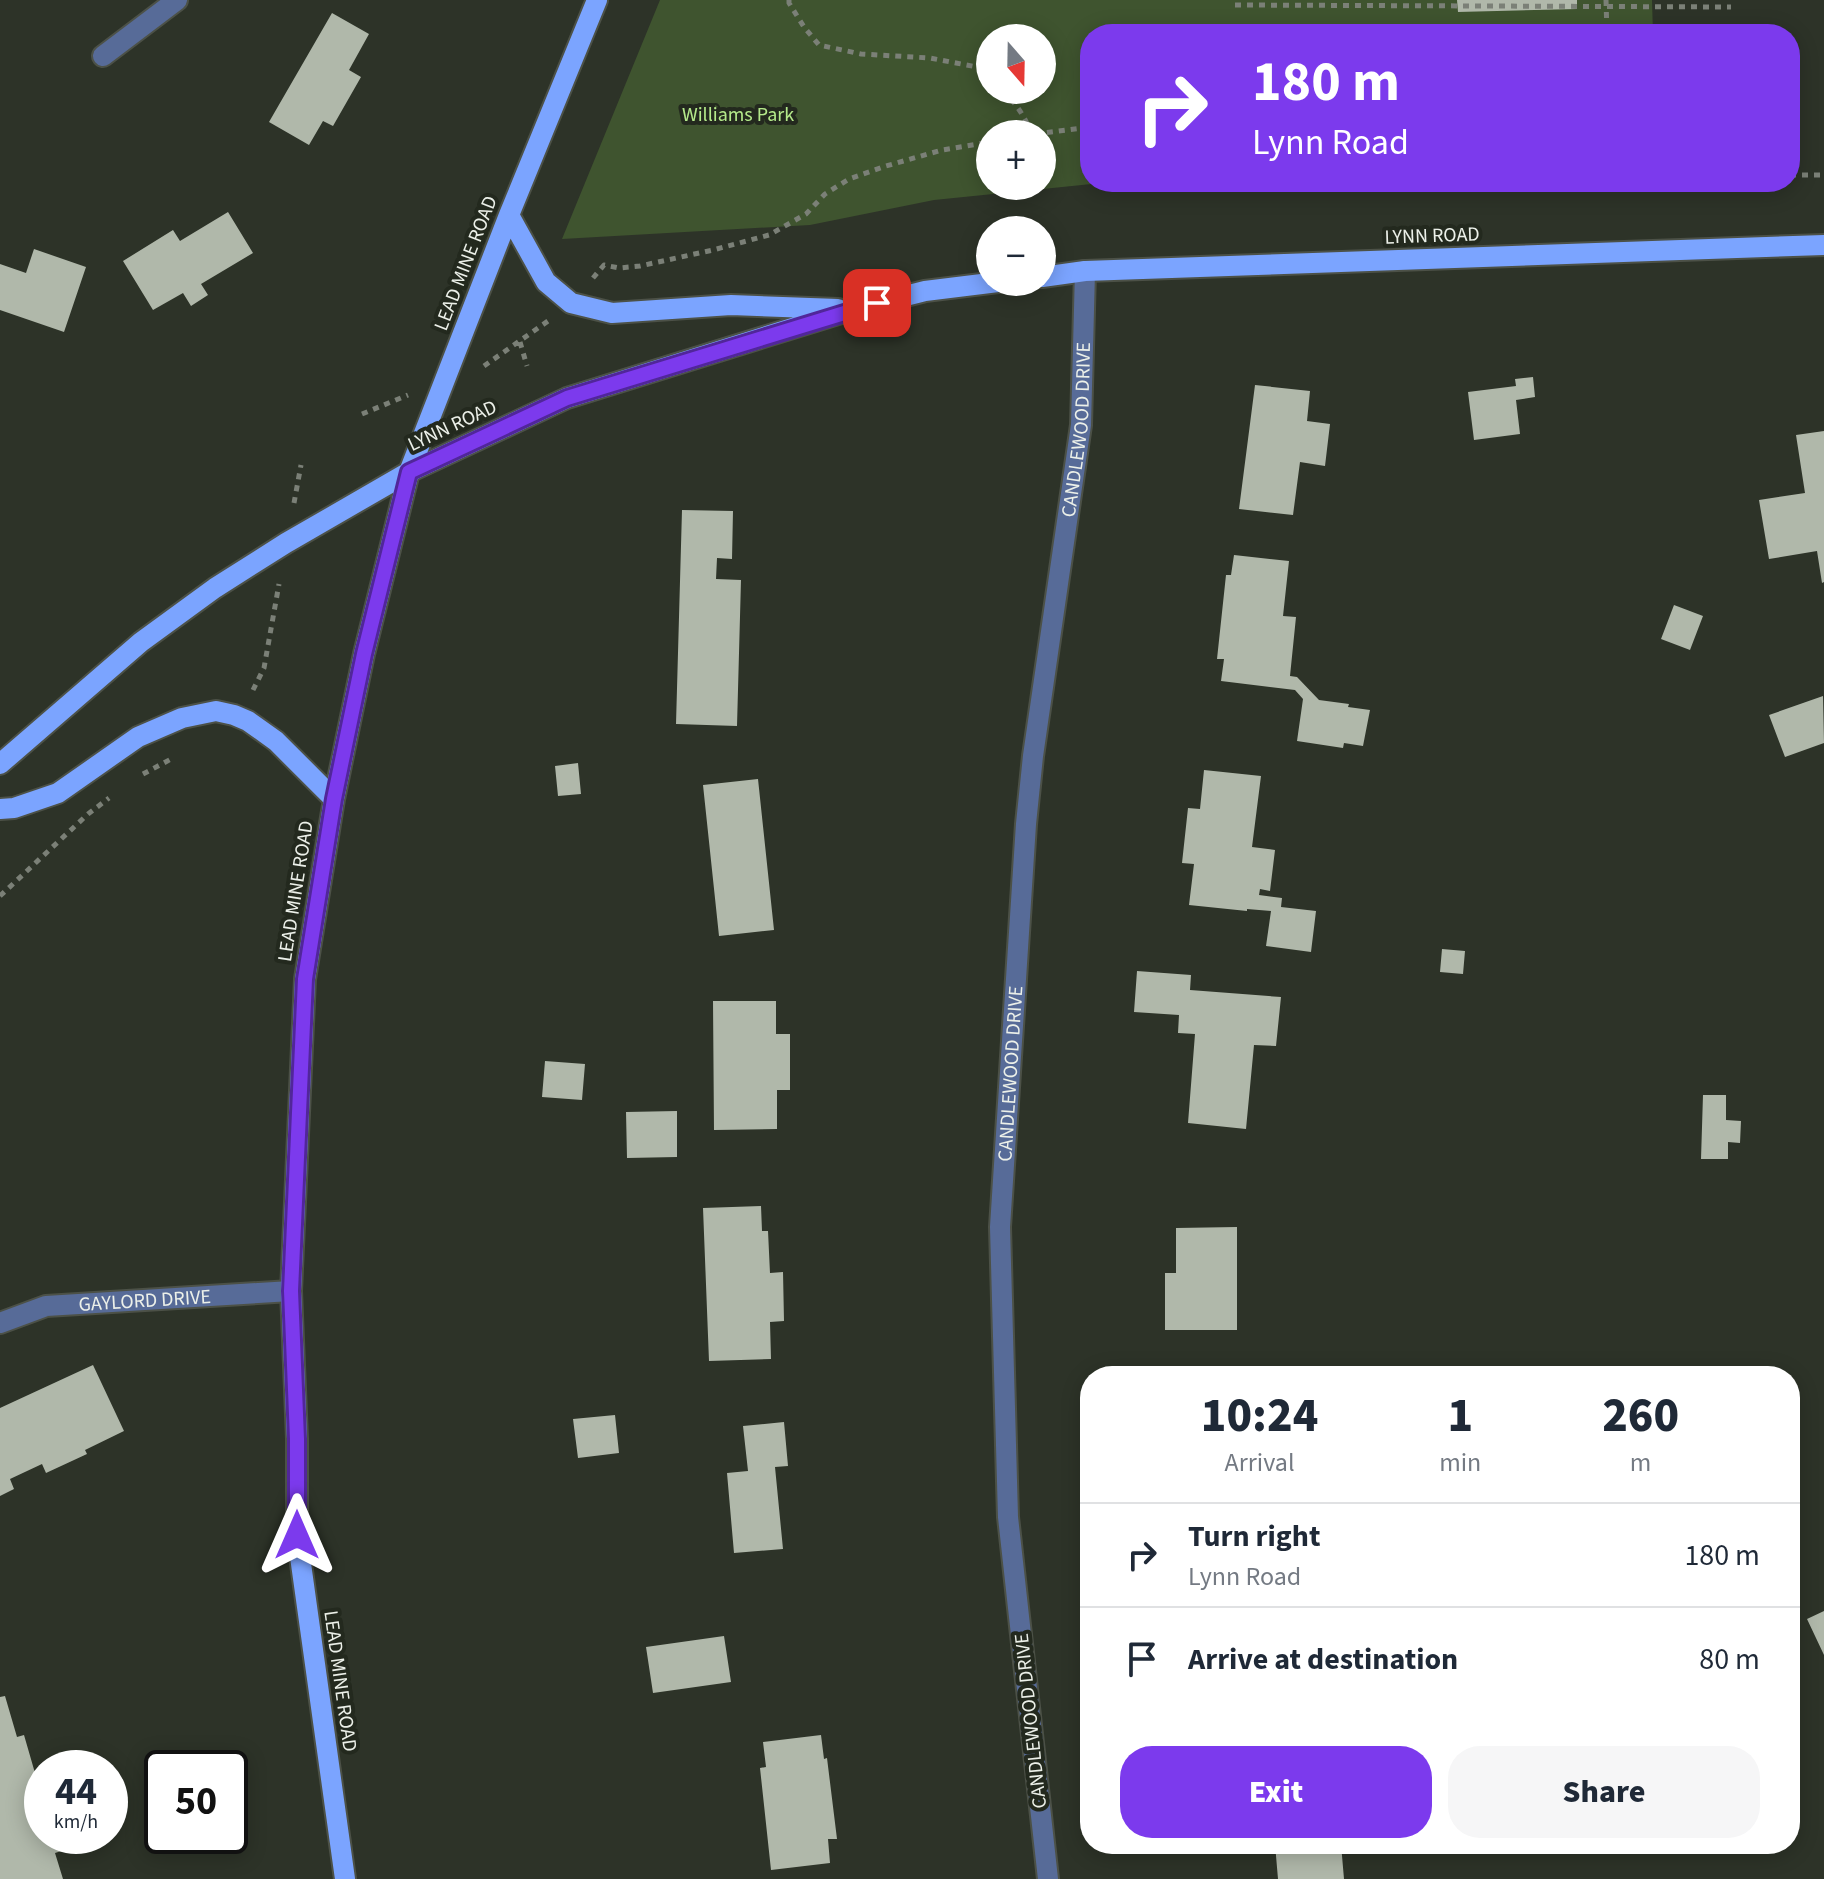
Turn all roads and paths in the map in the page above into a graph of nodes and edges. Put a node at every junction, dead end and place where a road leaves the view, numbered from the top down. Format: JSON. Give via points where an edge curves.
{"nodes":[{"id":1,"x":177,"y":0,"type":"edge"},
{"id":2,"x":597,"y":0,"type":"edge"},
{"id":3,"x":789,"y":0,"type":"edge"},
{"id":4,"x":1571,"y":4,"type":"edge"},
{"id":5,"x":1606,"y":4,"type":"edge"},
{"id":6,"x":1235,"y":5,"type":"dead end"},
{"id":7,"x":1731,"y":7,"type":"dead end"},
{"id":8,"x":1607,"y":24,"type":"edge"},
{"id":9,"x":103,"y":56,"type":"dead end"},
{"id":10,"x":976,"y":67,"type":"edge"},
{"id":11,"x":1080,"y":128,"type":"edge"},
{"id":12,"x":1056,"y":131,"type":"edge"},
{"id":13,"x":976,"y":144,"type":"edge"},
{"id":14,"x":1800,"y":175,"type":"edge"},
{"id":15,"x":1824,"y":175,"type":"edge"},
{"id":16,"x":509,"y":215,"type":"junction"},
{"id":17,"x":1824,"y":245,"type":"edge"},
{"id":18,"x":604,"y":265,"type":"dead end"},
{"id":19,"x":1085,"y":271,"type":"junction"},
{"id":20,"x":1056,"y":275,"type":"edge"},
{"id":21,"x":976,"y":285,"type":"edge"},
{"id":22,"x":854,"y":309,"type":"junction"},
{"id":23,"x":535,"y":332,"type":"dead end"},
{"id":24,"x":520,"y":342,"type":"junction"},
{"id":25,"x":527,"y":366,"type":"dead end"},
{"id":26,"x":481,"y":368,"type":"dead end"},
{"id":27,"x":409,"y":472,"type":"junction"},
{"id":28,"x":269,"y":643,"type":"dead end"},
{"id":29,"x":257,"y":684,"type":"dead end"},
{"id":30,"x":181,"y":754,"type":"dead end"},
{"id":31,"x":0,"y":764,"type":"edge"},
{"id":32,"x":133,"y":782,"type":"dead end"},
{"id":33,"x":110,"y":798,"type":"dead end"},
{"id":34,"x":334,"y":799,"type":"junction"},
{"id":35,"x":0,"y":809,"type":"edge"},
{"id":36,"x":0,"y":896,"type":"edge"},
{"id":37,"x":291,"y":1291,"type":"junction"},
{"id":38,"x":0,"y":1323,"type":"edge"},
{"id":39,"x":345,"y":1879,"type":"edge"},
{"id":40,"x":1048,"y":1879,"type":"edge"}],
"edges":[{"from":1,"to":9,"type":"street"},
{"from":2,"to":16,"type":"main road","name":"LEAD MINE ROAD"},
{"from":3,"to":10,"type":"path","via":[[819,45]]},
{"from":4,"to":5,"type":"path"},
{"from":4,"to":6,"type":"path"},
{"from":5,"to":7,"type":"path"},
{"from":5,"to":8,"type":"path"},
{"from":11,"to":12,"type":"path"},
{"from":13,"to":18,"type":"path","via":[[849,179],[806,214],[769,235],[640,266]]},
{"from":14,"to":15,"type":"path"},
{"from":16,"to":22,"type":"main road","via":[[546,282],[571,303],[612,313],[731,305]]},
{"from":16,"to":27,"type":"main road","name":"LEAD MINE ROAD"},
{"from":17,"to":19,"type":"main road","name":"LYNN ROAD"},
{"from":19,"to":20,"type":"main road","name":"LYNN ROAD"},
{"from":19,"to":40,"type":"street","name":"CANDLEWOOD DRIVE","via":[[1081,425],[1026,824],[1000,1227],[1008,1517]]},
{"from":21,"to":22,"type":"main road","name":"LYNN ROAD"},
{"from":22,"to":27,"type":"main road","name":"LYNN ROAD","via":[[567,398]]},
{"from":23,"to":24,"type":"path"},
{"from":24,"to":25,"type":"path"},
{"from":24,"to":26,"type":"path"},
{"from":27,"to":31,"type":"main road","name":"LYNN ROAD","via":[[215,588],[141,642]]},
{"from":27,"to":34,"type":"main road","name":"LEAD MINE ROAD"},
{"from":28,"to":29,"type":"path"},
{"from":30,"to":32,"type":"path"},
{"from":33,"to":36,"type":"path"},
{"from":34,"to":35,"type":"main road","via":[[276,741],[248,721],[216,711],[182,718],[138,737],[58,793]]},
{"from":34,"to":37,"type":"main road","name":"LEAD MINE ROAD","via":[[305,979]]},
{"from":37,"to":38,"type":"street","name":"GAYLORD DRIVE","via":[[46,1306]]},
{"from":37,"to":39,"type":"main road","name":"LEAD MINE ROAD","via":[[297,1535]]}]}
